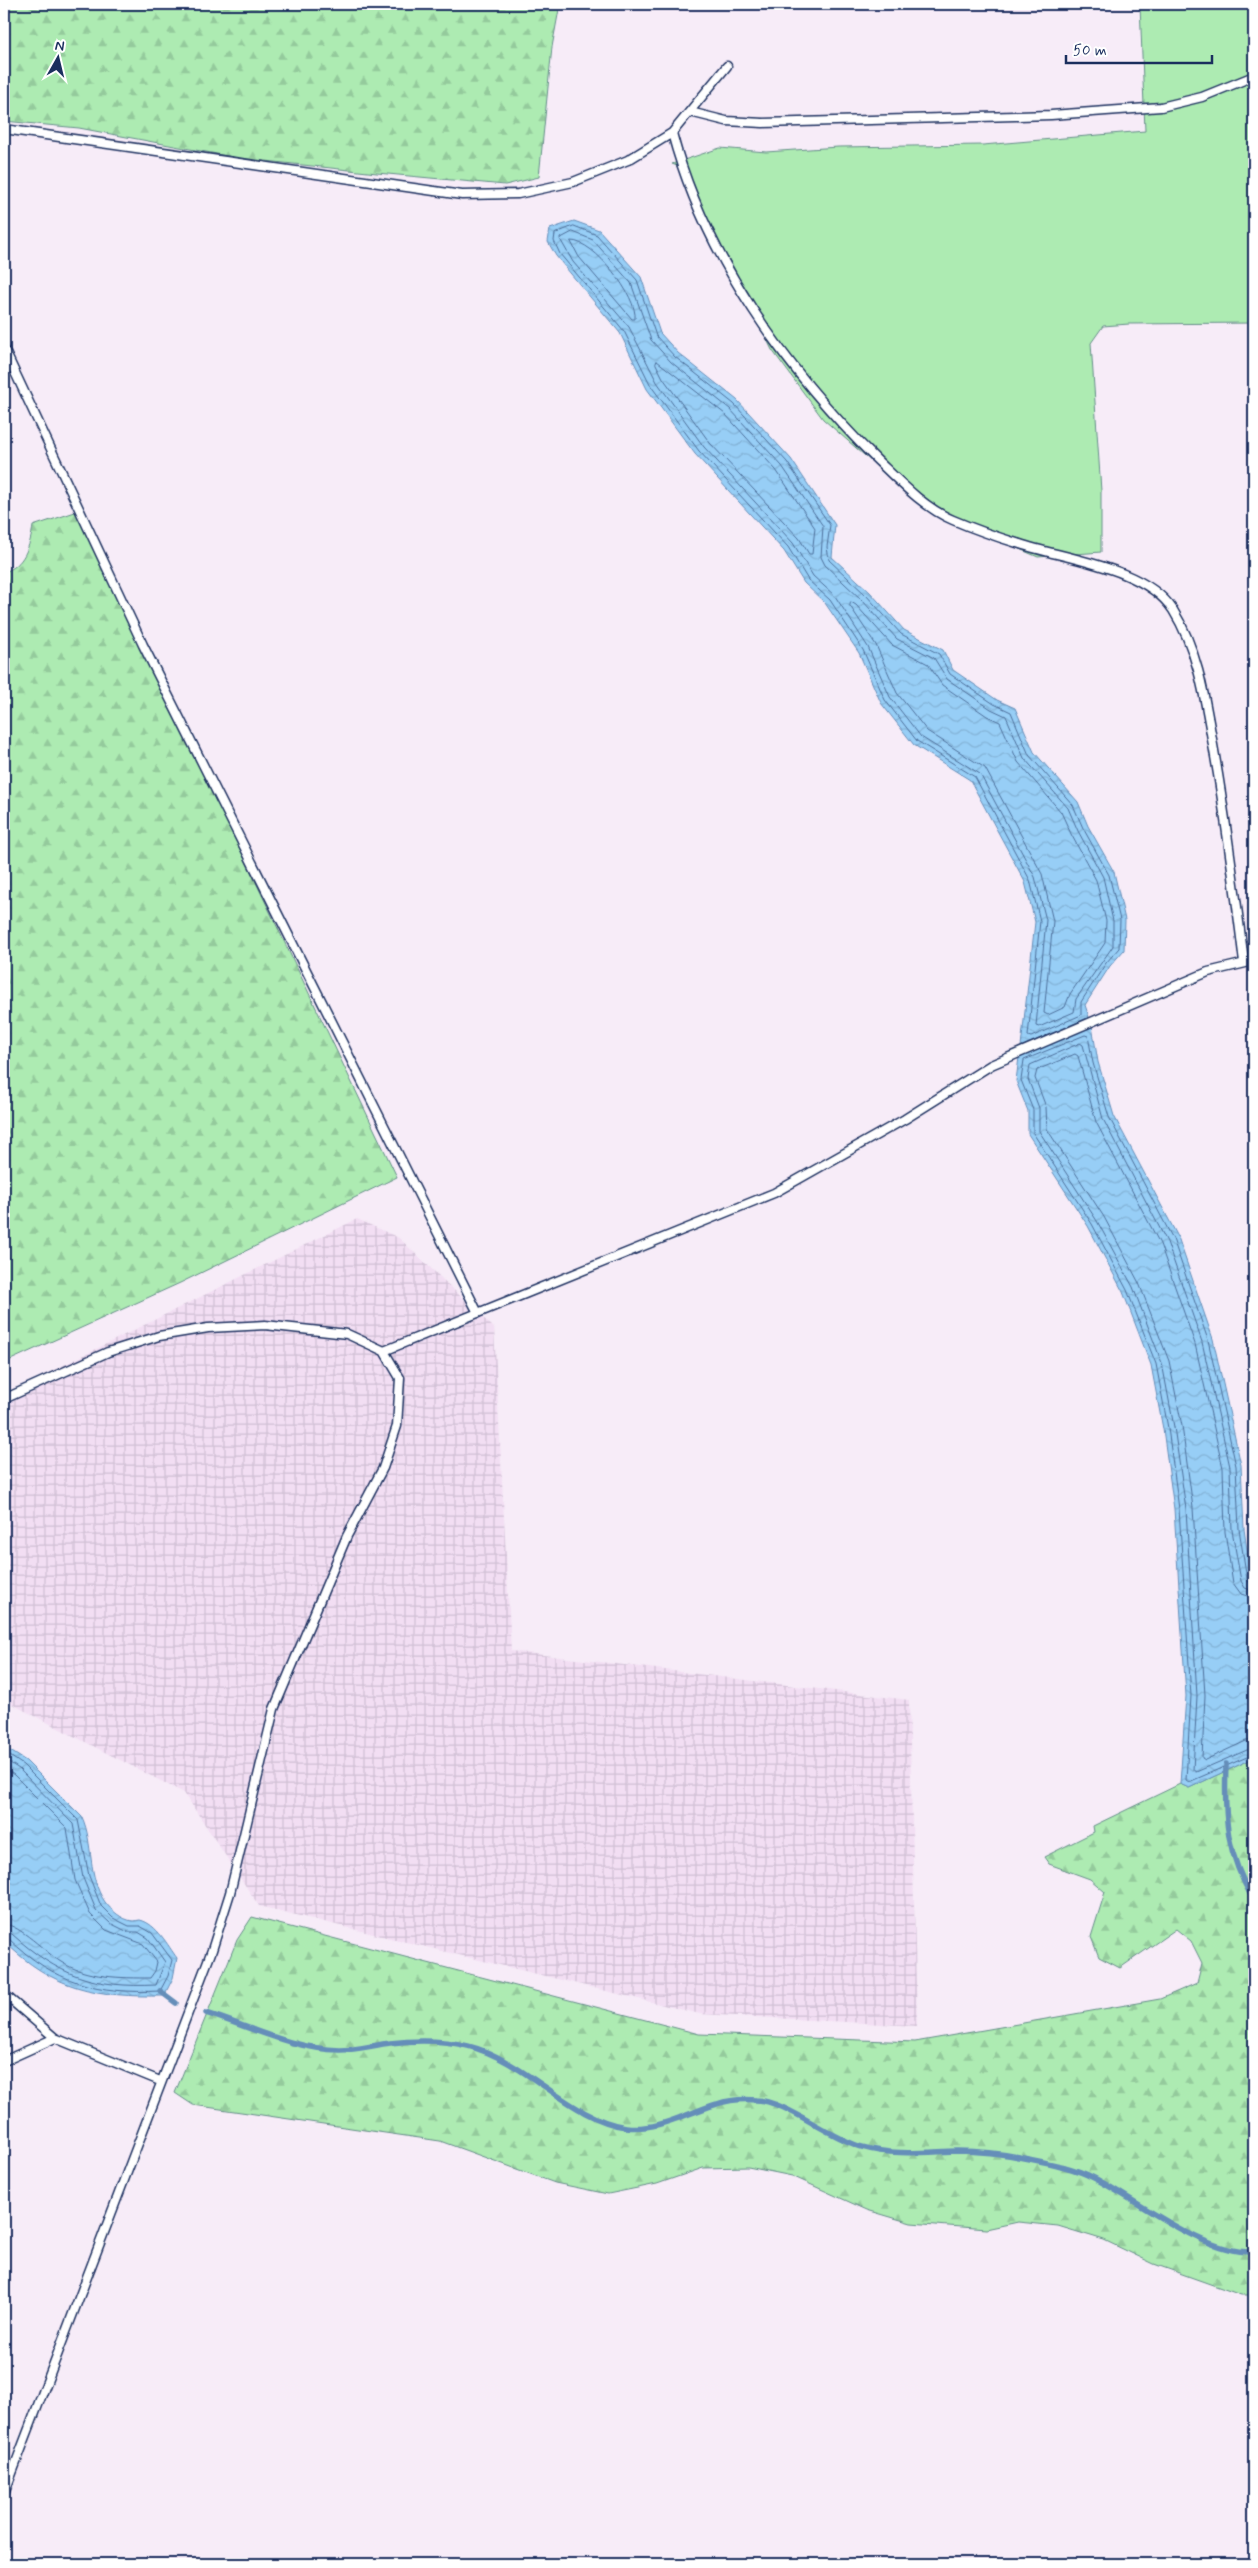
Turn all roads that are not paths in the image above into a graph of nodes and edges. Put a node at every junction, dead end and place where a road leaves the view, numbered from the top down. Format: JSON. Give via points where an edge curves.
{"nodes":[{"id":1,"x":727,"y":66,"type":"dead end"},
{"id":2,"x":1254,"y":76,"type":"edge"},
{"id":3,"x":690,"y":112,"type":"junction"},
{"id":4,"x":4,"y":129,"type":"edge"},
{"id":5,"x":672,"y":133,"type":"junction"},
{"id":6,"x":4,"y":348,"type":"edge"},
{"id":7,"x":1254,"y":961,"type":"edge"},
{"id":8,"x":1244,"y":962,"type":"junction"},
{"id":9,"x":478,"y":1313,"type":"junction"},
{"id":10,"x":384,"y":1351,"type":"junction"},
{"id":11,"x":4,"y":1399,"type":"edge"},
{"id":12,"x":4,"y":1994,"type":"edge"},
{"id":13,"x":55,"y":2038,"type":"junction"},
{"id":14,"x":4,"y":2061,"type":"edge"},
{"id":15,"x":160,"y":2081,"type":"junction"},
{"id":16,"x":4,"y":2494,"type":"edge"}],
"edges":[{"from":1,"to":3,"type":"lane"},
{"from":2,"to":3,"type":"lane","via":[[1184,103],[1118,111],[763,123],[726,121]]},
{"from":3,"to":5,"type":"lane"},
{"from":4,"to":5,"type":"lane","via":[[462,195],[518,194],[573,182],[628,160]]},
{"from":5,"to":8,"type":"lane","via":[[684,173],[703,216],[756,316],[810,388],[889,472],[950,518],[1018,544],[1113,570],[1153,589],[1171,607],[1185,633],[1202,681]]},
{"from":6,"to":9,"type":"lane","via":[[143,645]]},
{"from":7,"to":8,"type":"lane"},
{"from":8,"to":9,"type":"lane","via":[[1208,972],[991,1065],[905,1119],[774,1193]]},
{"from":9,"to":10,"type":"lane"},
{"from":10,"to":11,"type":"lane","via":[[347,1334],[265,1324],[208,1328],[159,1336],[108,1352]]},
{"from":10,"to":15,"type":"lane","via":[[400,1378],[397,1426],[383,1468],[347,1536],[274,1709],[230,1893],[212,1950]]},
{"from":12,"to":13,"type":"lane"},
{"from":13,"to":14,"type":"lane"},
{"from":13,"to":15,"type":"lane"},
{"from":15,"to":16,"type":"lane"}]}
